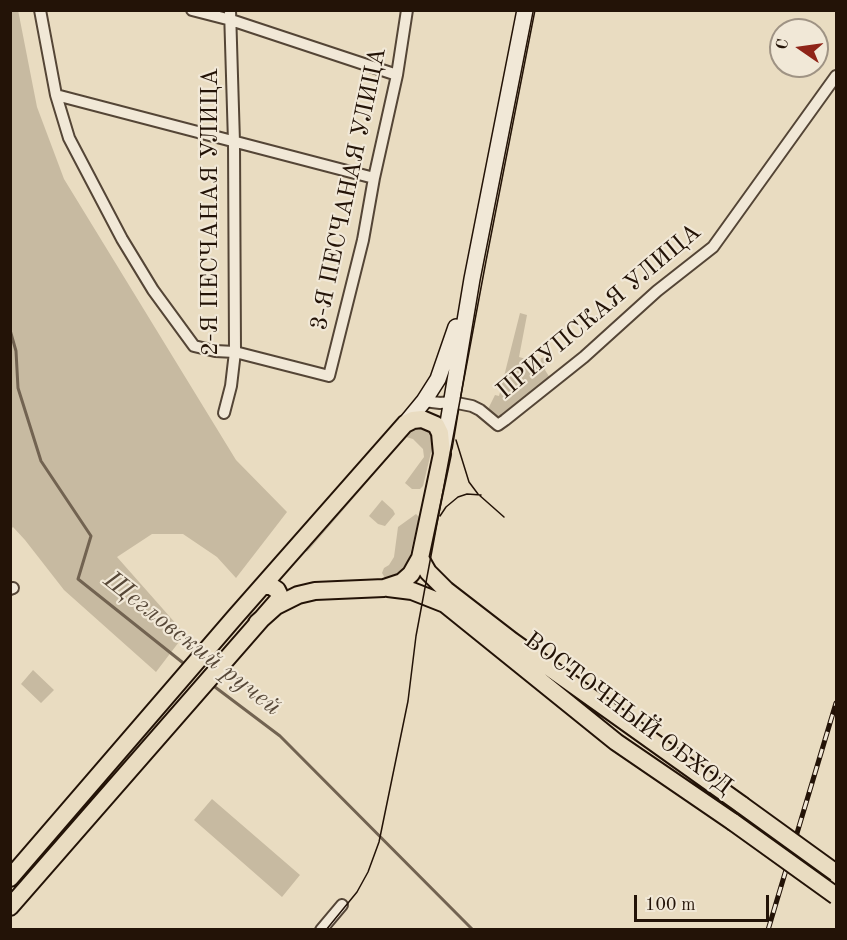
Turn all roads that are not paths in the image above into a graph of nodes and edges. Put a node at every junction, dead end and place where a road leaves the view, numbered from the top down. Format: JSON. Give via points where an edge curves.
{"nodes":[{"id":1,"x":40,"y":10,"type":"edge"},
{"id":2,"x":192,"y":10,"type":"edge"},
{"id":3,"x":407,"y":10,"type":"edge"},
{"id":4,"x":525,"y":10,"type":"edge"},
{"id":5,"x":231,"y":15,"type":"edge"},
{"id":6,"x":397,"y":75,"type":"junction"},
{"id":7,"x":837,"y":76,"type":"edge"},
{"id":8,"x":56,"y":95,"type":"junction"},
{"id":9,"x":234,"y":142,"type":"junction"},
{"id":10,"x":374,"y":178,"type":"junction"},
{"id":11,"x":472,"y":279,"type":"junction"},
{"id":12,"x":235,"y":352,"type":"junction"},
{"id":13,"x":424,"y":401,"type":"junction"},
{"id":14,"x":452,"y":402,"type":"junction"},
{"id":15,"x":224,"y":412,"type":"dead end"},
{"id":16,"x":405,"y":424,"type":"junction"},
{"id":17,"x":442,"y":454,"type":"junction"},
{"id":18,"x":420,"y":558,"type":"junction"},
{"id":19,"x":263,"y":586,"type":"junction"},
{"id":20,"x":384,"y":588,"type":"junction"},
{"id":21,"x":257,"y":622,"type":"junction"},
{"id":22,"x":167,"y":696,"type":"junction"},
{"id":23,"x":181,"y":711,"type":"junction"},
{"id":24,"x":837,"y":873,"type":"edge"},
{"id":25,"x":10,"y":878,"type":"edge"},
{"id":26,"x":837,"y":896,"type":"edge"},
{"id":27,"x":342,"y":905,"type":"dead end"},
{"id":28,"x":10,"y":907,"type":"edge"},
{"id":29,"x":321,"y":930,"type":"edge"}],
"edges":[{"from":1,"to":8,"type":"street"},
{"from":2,"to":5,"type":"street"},
{"from":3,"to":6,"type":"street","name":"3-Я ПЕСЧАНАЯ УЛИЦА"},
{"from":4,"to":11,"type":"main road"},
{"from":5,"to":6,"type":"street"},
{"from":5,"to":9,"type":"street","name":"2-Я ПЕСЧАНАЯ УЛИЦА"},
{"from":6,"to":10,"type":"street","name":"3-Я ПЕСЧАНАЯ УЛИЦА"},
{"from":7,"to":14,"type":"street","name":"ПРИУПСКАЯ УЛИЦА","via":[[713,247],[584,357],[498,425],[480,410]]},
{"from":8,"to":9,"type":"street"},
{"from":8,"to":12,"type":"street","via":[[69,138],[153,290],[194,346]]},
{"from":9,"to":10,"type":"street"},
{"from":9,"to":12,"type":"street","name":"2-Я ПЕСЧАНАЯ УЛИЦА"},
{"from":10,"to":12,"type":"street","name":"3-Я ПЕСЧАНАЯ УЛИЦА","via":[[363,241],[329,376]]},
{"from":11,"to":13,"type":"main road","via":[[446,361]]},
{"from":11,"to":14,"type":"main road"},
{"from":12,"to":15,"type":"street","name":"2-Я ПЕСЧАНАЯ УЛИЦА"},
{"from":13,"to":14,"type":"street","name":"ПРИУПСКАЯ УЛИЦА"},
{"from":13,"to":16,"type":"main road"},
{"from":14,"to":17,"type":"main road"},
{"from":16,"to":17,"type":"main road","via":[[422,419],[436,425]]},
{"from":16,"to":19,"type":"main road"},
{"from":17,"to":18,"type":"main road"},
{"from":18,"to":20,"type":"main road","via":[[402,582]]},
{"from":18,"to":24,"type":"main road","name":"ВОСТОЧНЫЙ ОБХОД","bridge":true,"via":[[446,590],[512,641]]},
{"from":19,"to":21,"type":"main road","via":[[277,590],[279,599]]},
{"from":19,"to":22,"type":"main road"},
{"from":20,"to":21,"type":"main road","via":[[298,595]]},
{"from":20,"to":26,"type":"main road","name":"ВОСТОЧНЫЙ ОБХОД","bridge":true,"via":[[412,591],[444,604],[616,742]]},
{"from":21,"to":23,"type":"main road"},
{"from":22,"to":23,"type":"main road","via":[[168,708]]},
{"from":22,"to":25,"type":"main road"},
{"from":23,"to":28,"type":"main road"},
{"from":27,"to":29,"type":"street"}]}
